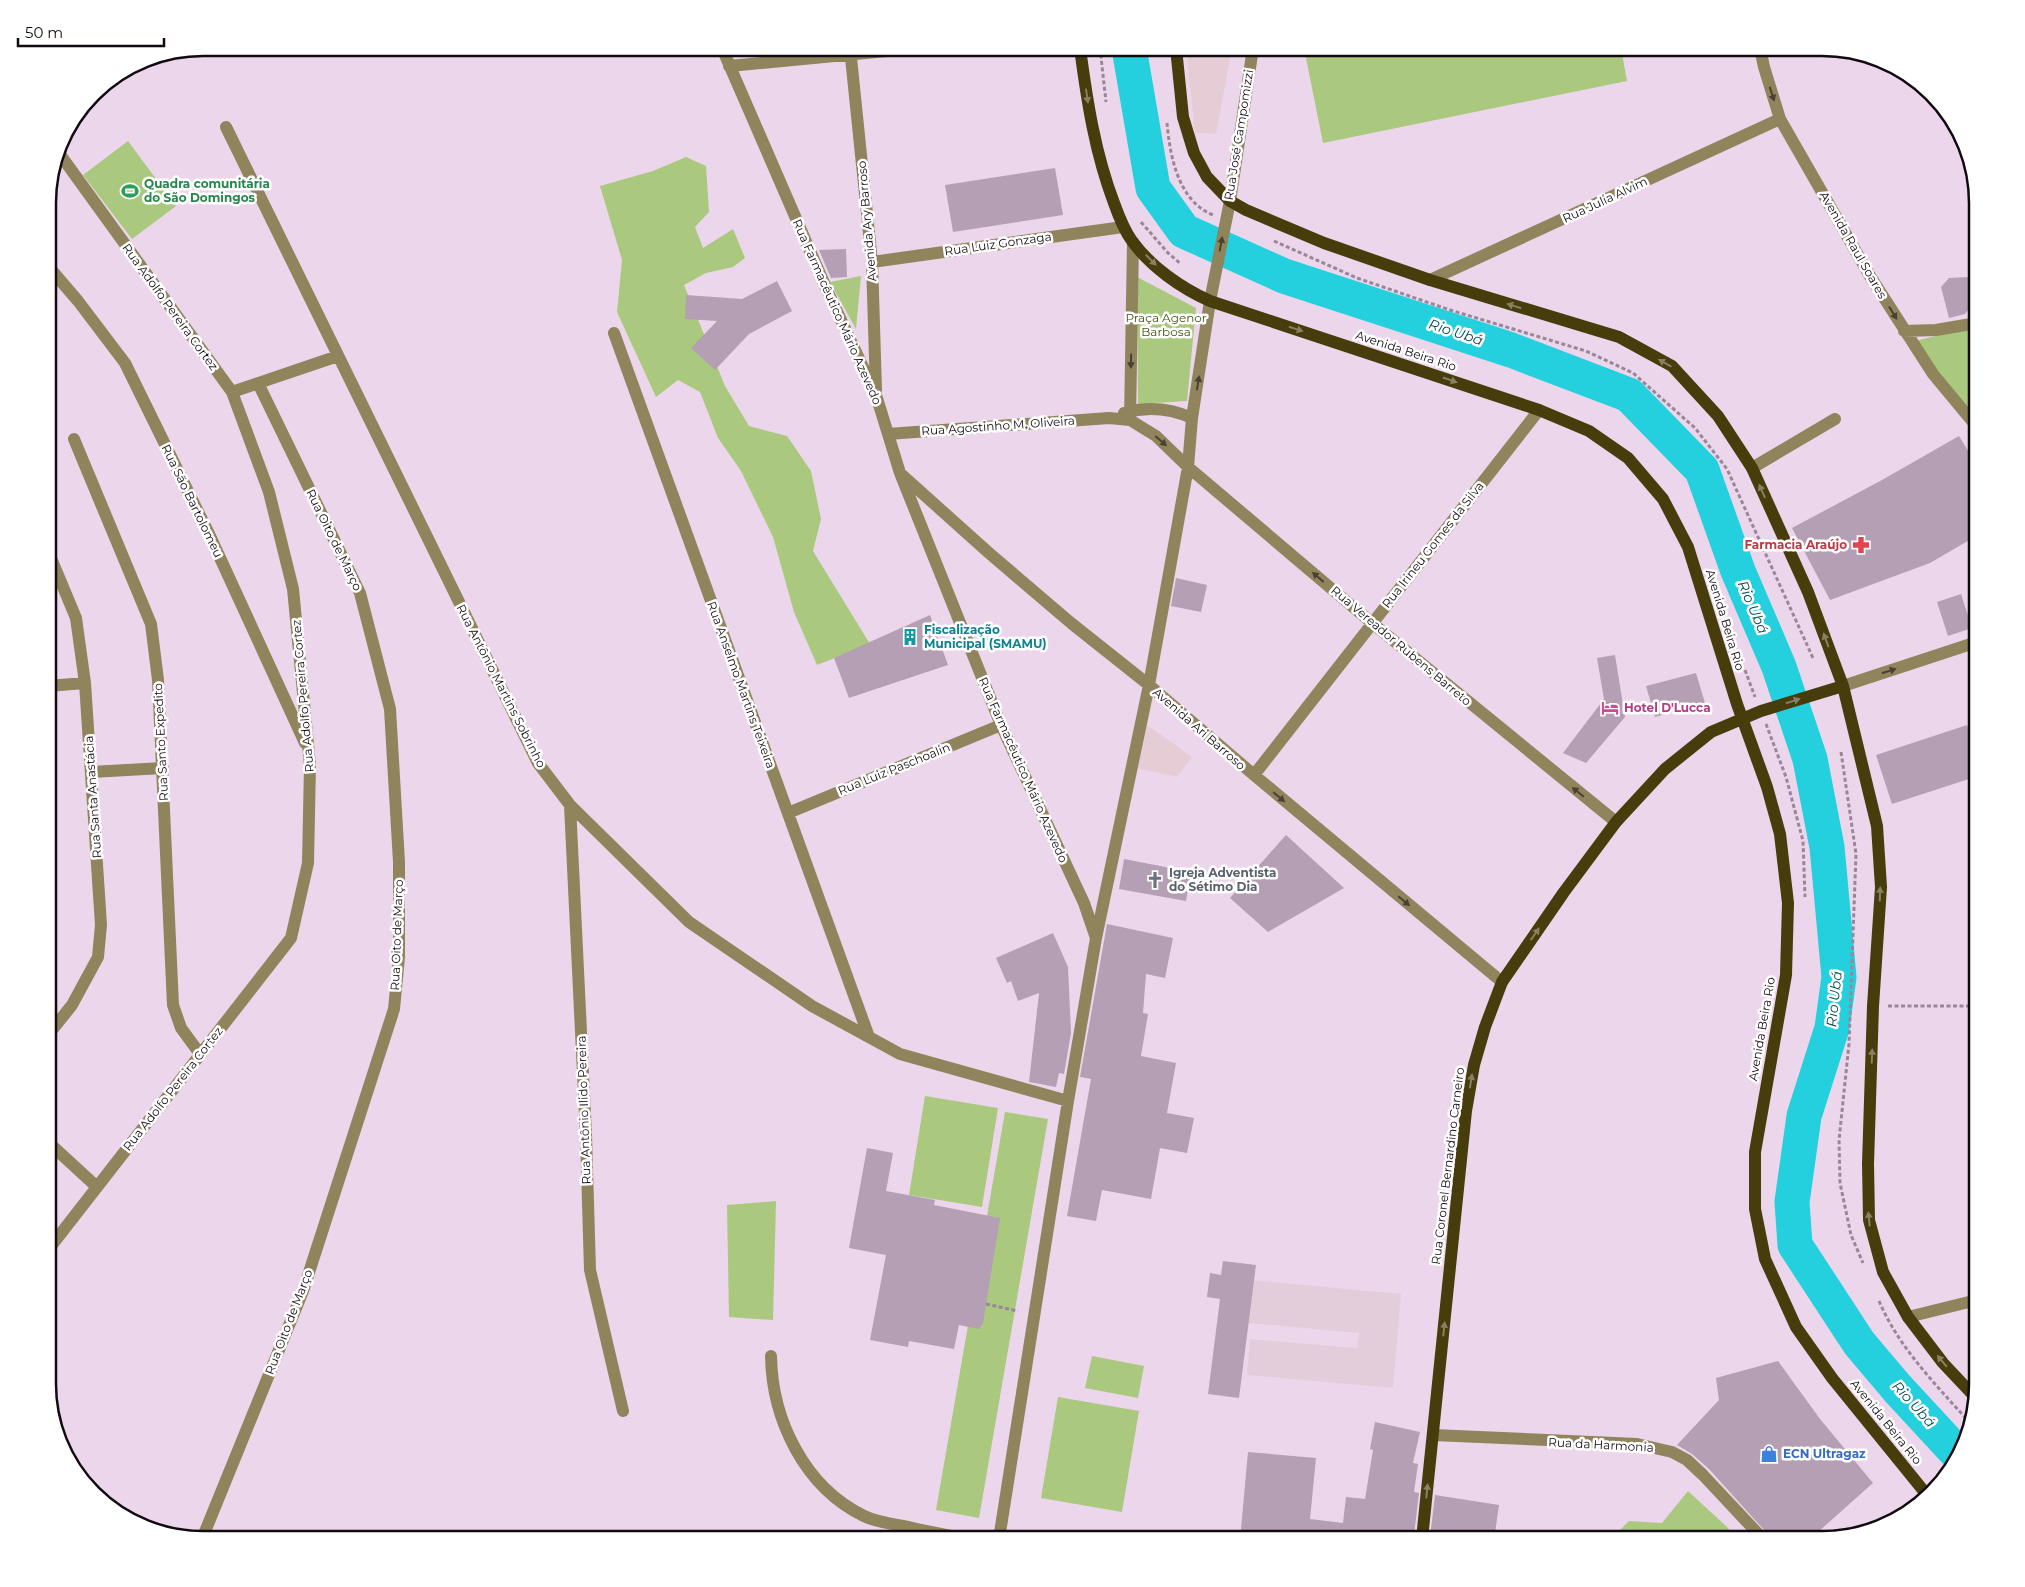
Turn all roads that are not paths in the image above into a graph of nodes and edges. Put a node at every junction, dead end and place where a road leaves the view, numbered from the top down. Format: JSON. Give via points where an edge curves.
{"nodes":[{"id":1,"x":726,"y":56,"type":"edge"},
{"id":2,"x":811,"y":56,"type":"edge"},
{"id":3,"x":851,"y":56,"type":"edge"},
{"id":4,"x":1081,"y":56,"type":"edge"},
{"id":5,"x":1177,"y":56,"type":"edge"},
{"id":6,"x":1252,"y":56,"type":"edge"},
{"id":7,"x":1762,"y":56,"type":"edge"},
{"id":8,"x":730,"y":66,"type":"junction"},
{"id":9,"x":1780,"y":119,"type":"junction"},
{"id":10,"x":226,"y":127,"type":"dead end"},
{"id":11,"x":63,"y":159,"type":"edge"},
{"id":12,"x":1230,"y":200,"type":"junction"},
{"id":13,"x":1123,"y":226,"type":"junction"},
{"id":14,"x":1133,"y":242,"type":"junction"},
{"id":15,"x":872,"y":262,"type":"junction"},
{"id":16,"x":57,"y":276,"type":"edge"},
{"id":17,"x":1430,"y":280,"type":"junction"},
{"id":18,"x":1210,"y":301,"type":"junction"},
{"id":19,"x":1969,"y":324,"type":"edge"},
{"id":20,"x":1904,"y":331,"type":"junction"},
{"id":21,"x":614,"y":333,"type":"dead end"},
{"id":22,"x":338,"y":356,"type":"junction"},
{"id":23,"x":258,"y":383,"type":"junction"},
{"id":24,"x":232,"y":392,"type":"junction"},
{"id":25,"x":876,"y":395,"type":"junction"},
{"id":26,"x":1539,"y":410,"type":"junction"},
{"id":27,"x":1131,"y":415,"type":"junction"},
{"id":28,"x":1969,"y":416,"type":"edge"},
{"id":29,"x":1192,"y":418,"type":"junction"},
{"id":30,"x":1835,"y":419,"type":"dead end"},
{"id":31,"x":888,"y":434,"type":"junction"},
{"id":32,"x":74,"y":438,"type":"dead end"},
{"id":33,"x":1188,"y":466,"type":"junction"},
{"id":34,"x":1752,"y":468,"type":"junction"},
{"id":35,"x":900,"y":473,"type":"junction"},
{"id":36,"x":57,"y":572,"type":"edge"},
{"id":37,"x":1372,"y":623,"type":"junction"},
{"id":38,"x":1969,"y":645,"type":"edge"},
{"id":39,"x":85,"y":683,"type":"junction"},
{"id":40,"x":57,"y":685,"type":"edge"},
{"id":41,"x":1149,"y":685,"type":"junction"},
{"id":42,"x":1842,"y":686,"type":"junction"},
{"id":43,"x":1742,"y":718,"type":"junction"},
{"id":44,"x":1001,"y":725,"type":"junction"},
{"id":45,"x":309,"y":752,"type":"junction"},
{"id":46,"x":163,"y":768,"type":"junction"},
{"id":47,"x":91,"y":772,"type":"junction"},
{"id":48,"x":1254,"y":776,"type":"junction"},
{"id":49,"x":570,"y":805,"type":"junction"},
{"id":50,"x":788,"y":813,"type":"junction"},
{"id":51,"x":1616,"y":822,"type":"junction"},
{"id":52,"x":1096,"y":938,"type":"junction"},
{"id":53,"x":1502,"y":982,"type":"junction"},
{"id":54,"x":57,"y":1024,"type":"edge"},
{"id":55,"x":869,"y":1037,"type":"junction"},
{"id":56,"x":200,"y":1054,"type":"junction"},
{"id":57,"x":1068,"y":1101,"type":"junction"},
{"id":58,"x":57,"y":1150,"type":"edge"},
{"id":59,"x":97,"y":1188,"type":"junction"},
{"id":60,"x":57,"y":1239,"type":"edge"},
{"id":61,"x":1969,"y":1302,"type":"edge"},
{"id":62,"x":1908,"y":1317,"type":"junction"},
{"id":63,"x":771,"y":1356,"type":"dead end"},
{"id":64,"x":1968,"y":1390,"type":"edge"},
{"id":65,"x":624,"y":1411,"type":"dead end"},
{"id":66,"x":1433,"y":1436,"type":"junction"},
{"id":67,"x":1923,"y":1490,"type":"edge"},
{"id":68,"x":205,"y":1531,"type":"edge"},
{"id":69,"x":924,"y":1531,"type":"edge"},
{"id":70,"x":1000,"y":1531,"type":"edge"},
{"id":71,"x":1423,"y":1531,"type":"edge"},
{"id":72,"x":1755,"y":1531,"type":"edge"}],
"edges":[{"from":1,"to":8,"type":"street","name":"Rua Farmacêutico Mário Azevedo"},
{"from":2,"to":8,"type":"street"},
{"from":3,"to":15,"type":"street","name":"Avenida Ary Barroso"},
{"from":4,"to":13,"type":"main road","name":"Avenida Beira Rio","one_way":true,"via":[[1089,114],[1104,177]]},
{"from":5,"to":12,"type":"main road","via":[[1183,117],[1194,153],[1206,177]]},
{"from":6,"to":12,"type":"street","name":"Rua José Campomizzi"},
{"from":7,"to":9,"type":"street","name":"Avenida Raul Soares","one_way":true},
{"from":8,"to":25,"type":"street","name":"Rua Farmacêutico Mário Azevedo"},
{"from":9,"to":17,"type":"street","name":"Rua Julia Alvim"},
{"from":9,"to":20,"type":"street","name":"Avenida Raul Soares","one_way":true},
{"from":10,"to":22,"type":"street","name":"Rua Antônio Martins Sobrinho"},
{"from":11,"to":24,"type":"street","name":"Rua Adolfo Pereira Cortez"},
{"from":12,"to":17,"type":"main road","via":[[1324,243]]},
{"from":18,"to":12,"type":"street","name":"Rua José Campomizzi","one_way":true},
{"from":13,"to":14,"type":"main road","name":"Avenida Beira Rio"},
{"from":13,"to":15,"type":"street","name":"Rua Luiz Gonzaga"},
{"from":14,"to":18,"type":"main road","name":"Avenida Beira Rio","one_way":true,"via":[[1181,286]]},
{"from":14,"to":27,"type":"street","one_way":true},
{"from":15,"to":25,"type":"street","name":"Avenida Ary Barroso"},
{"from":16,"to":45,"type":"street","name":"Rua São Bartolomeu","via":[[125,363],[210,536]]},
{"from":34,"to":17,"type":"main road","one_way":true,"via":[[1718,416],[1672,366],[1619,337]]},
{"from":18,"to":26,"type":"main road","name":"Avenida Beira Rio","one_way":true},
{"from":29,"to":18,"type":"street","name":"Rua José Campomizzi","one_way":true},
{"from":19,"to":20,"type":"street","via":[[1936,330]]},
{"from":20,"to":28,"type":"street","name":"Avenida Raul Soares","via":[[1933,374]]},
{"from":21,"to":50,"type":"street","name":"Rua Anselmo Martins Teixeira"},
{"from":22,"to":23,"type":"street"},
{"from":22,"to":49,"type":"street","name":"Rua Antônio Martins Sobrinho","via":[[538,764]]},
{"from":23,"to":24,"type":"street"},
{"from":23,"to":68,"type":"street","name":"Rua Oito de Março","via":[[360,593],[390,709],[399,862],[399,957],[394,1009],[304,1291]]},
{"from":24,"to":45,"type":"street","name":"Rua Adolfo Pereira Cortez","via":[[268,492],[294,589]]},
{"from":25,"to":31,"type":"street","name":"Rua Farmacêutico Mário Azevedo"},
{"from":26,"to":37,"type":"street","name":"Rua Irineu Gomes da Silva"},
{"from":26,"to":43,"type":"main road","name":"Avenida Beira Rio","via":[[1589,431],[1628,458],[1663,499],[1688,547]]},
{"from":27,"to":29,"type":"street","name":"Rua Agostinho M. Oliveira","via":[[1162,408]]},
{"from":27,"to":31,"type":"street","name":"Rua Agostinho M. Oliveira"},
{"from":27,"to":33,"type":"street","name":"Rua Vereador Rubens Barreto","one_way":true},
{"from":29,"to":33,"type":"street","name":"Rua José Campomizzi"},
{"from":30,"to":34,"type":"street"},
{"from":31,"to":35,"type":"street","name":"Rua Farmacêutico Mário Azevedo"},
{"from":32,"to":46,"type":"street","name":"Rua Santo Expedito","via":[[151,624]]},
{"from":37,"to":33,"type":"street","name":"Rua Vereador Rubens Barreto","one_way":true},
{"from":33,"to":41,"type":"street","name":"Rua José Campomizzi"},
{"from":42,"to":34,"type":"main road","one_way":true,"via":[[1808,592]]},
{"from":35,"to":41,"type":"street","name":"Avenida Ari Barroso","via":[[1012,572]]},
{"from":35,"to":44,"type":"street","name":"Rua Farmacêutico Mário Azevedo"},
{"from":36,"to":39,"type":"street","name":"Rua Santa Anastácia","via":[[76,618]]},
{"from":37,"to":48,"type":"street","name":"Rua Irineu Gomes da Silva"},
{"from":51,"to":37,"type":"street","name":"Rua Vereador Rubens Barreto","one_way":true},
{"from":42,"to":38,"type":"street","one_way":true},
{"from":39,"to":40,"type":"street"},
{"from":39,"to":47,"type":"street","name":"Rua Santa Anastácia"},
{"from":41,"to":48,"type":"street","name":"Avenida Ari Barroso"},
{"from":41,"to":52,"type":"street","name":"Rua José Campomizzi"},
{"from":43,"to":42,"type":"main road","name":"Rua Coronel Bernardino Carneiro","one_way":true},
{"from":62,"to":42,"type":"main road","one_way":true,"via":[[1883,1272],[1869,1220],[1868,1164],[1881,887],[1877,826]]},
{"from":43,"to":51,"type":"main road","name":"Rua Coronel Bernardino Carneiro","via":[[1697,741],[1665,769]]},
{"from":43,"to":67,"type":"main road","name":"Avenida Beira Rio","via":[[1780,834],[1788,903],[1786,975],[1755,1152],[1755,1209],[1765,1259],[1796,1328],[1832,1378]]},
{"from":44,"to":50,"type":"street","name":"Rua Luiz Paschoalin"},
{"from":44,"to":52,"type":"street","name":"Rua Farmacêutico Mário Azevedo","via":[[1084,903]]},
{"from":45,"to":56,"type":"street","name":"Rua Adolfo Pereira Cortez","via":[[308,863],[291,938]]},
{"from":46,"to":47,"type":"street"},
{"from":46,"to":56,"type":"street","name":"Rua Santo Expedito","via":[[173,1005],[181,1028]]},
{"from":47,"to":54,"type":"street","name":"Rua Santa Anastácia","via":[[101,925],[98,957],[72,1005]]},
{"from":48,"to":53,"type":"street","name":"Avenida Ari Barroso","one_way":true},
{"from":49,"to":55,"type":"street","name":"Rua Antônio Martins Sobrinho","via":[[689,922],[812,1006]]},
{"from":49,"to":65,"type":"street","name":"Rua Antônio Ilido Pereira","via":[[590,1270]]},
{"from":50,"to":55,"type":"street","name":"Rua Anselmo Martins Teixeira"},
{"from":53,"to":51,"type":"main road","name":"Rua Coronel Bernardino Carneiro","one_way":true},
{"from":52,"to":57,"type":"street","name":"Rua José Campomizzi"},
{"from":66,"to":53,"type":"main road","name":"Rua Coronel Bernardino Carneiro","one_way":true,"via":[[1468,1102],[1474,1065]]},
{"from":55,"to":57,"type":"street","name":"Rua Antônio Martins Sobrinho","via":[[900,1054]]},
{"from":56,"to":59,"type":"street","name":"Rua Adolfo Pereira Cortez"},
{"from":57,"to":70,"type":"street","name":"Rua José Campomizzi"},
{"from":58,"to":59,"type":"street"},
{"from":59,"to":60,"type":"street","name":"Rua Adolfo Pereira Cortez"},
{"from":61,"to":62,"type":"street"},
{"from":64,"to":62,"type":"main road","one_way":true},
{"from":63,"to":69,"type":"street","via":[[771,1374],[781,1415],[798,1456],[820,1483],[863,1516]]},
{"from":71,"to":66,"type":"main road","name":"Rua Coronel Bernardino Carneiro","one_way":true},
{"from":66,"to":72,"type":"street","name":"Rua da Harmonia","via":[[1637,1444],[1672,1452],[1703,1475]]}]}
